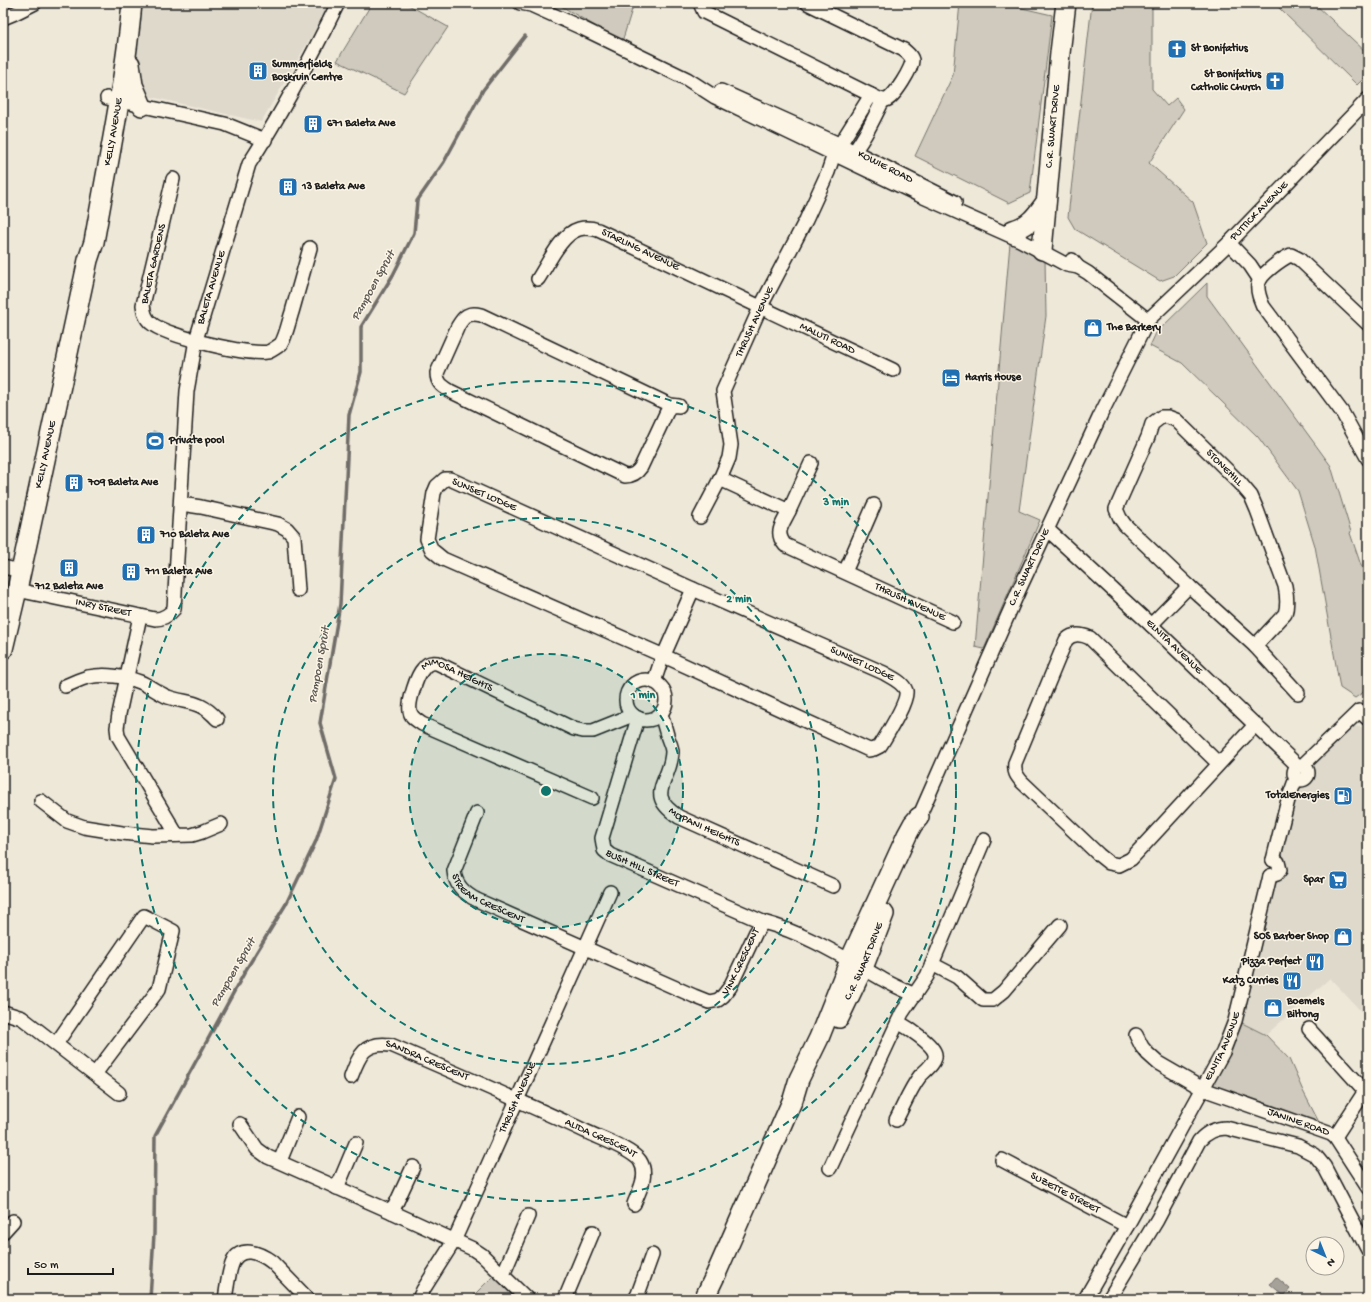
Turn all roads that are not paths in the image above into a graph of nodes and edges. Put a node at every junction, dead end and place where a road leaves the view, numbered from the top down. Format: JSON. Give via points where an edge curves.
{"nodes":[{"id":1,"x":35,"y":3,"type":"edge"},
{"id":2,"x":121,"y":3,"type":"edge"},
{"id":3,"x":132,"y":3,"type":"edge"},
{"id":4,"x":338,"y":3,"type":"edge"},
{"id":5,"x":700,"y":3,"type":"edge"},
{"id":6,"x":807,"y":3,"type":"edge"},
{"id":7,"x":1066,"y":3,"type":"edge"},
{"id":8,"x":527,"y":4,"type":"edge"},
{"id":9,"x":3,"y":18,"type":"edge"},
{"id":10,"x":877,"y":97,"type":"junction"},
{"id":11,"x":1368,"y":99,"type":"edge"},
{"id":12,"x":126,"y":102,"type":"junction"},
{"id":13,"x":265,"y":140,"type":"junction"},
{"id":14,"x":838,"y":149,"type":"junction"},
{"id":15,"x":850,"y":156,"type":"junction"},
{"id":16,"x":828,"y":172,"type":"junction"},
{"id":17,"x":173,"y":179,"type":"dead end"},
{"id":18,"x":1046,"y":202,"type":"junction"},
{"id":19,"x":1013,"y":230,"type":"junction"},
{"id":20,"x":1229,"y":243,"type":"junction"},
{"id":21,"x":1042,"y":246,"type":"junction"},
{"id":22,"x":310,"y":248,"type":"dead end"},
{"id":23,"x":88,"y":260,"type":"junction"},
{"id":24,"x":538,"y":279,"type":"dead end"},
{"id":25,"x":1260,"y":280,"type":"junction"},
{"id":26,"x":760,"y":308,"type":"junction"},
{"id":27,"x":1148,"y":320,"type":"junction"},
{"id":28,"x":1368,"y":324,"type":"edge"},
{"id":29,"x":196,"y":340,"type":"junction"},
{"id":30,"x":893,"y":370,"type":"dead end"},
{"id":31,"x":674,"y":405,"type":"joint"},
{"id":32,"x":1368,"y":459,"type":"edge"},
{"id":33,"x":811,"y":463,"type":"dead end"},
{"id":34,"x":720,"y":479,"type":"junction"},
{"id":35,"x":181,"y":504,"type":"junction"},
{"id":36,"x":874,"y":505,"type":"dead end"},
{"id":37,"x":789,"y":511,"type":"junction"},
{"id":38,"x":700,"y":517,"type":"dead end"},
{"id":39,"x":1048,"y":530,"type":"junction"},
{"id":40,"x":12,"y":569,"type":"edge"},
{"id":41,"x":845,"y":572,"type":"junction"},
{"id":42,"x":1189,"y":586,"type":"junction"},
{"id":43,"x":693,"y":589,"type":"junction"},
{"id":44,"x":18,"y":590,"type":"junction"},
{"id":45,"x":298,"y":590,"type":"dead end"},
{"id":46,"x":175,"y":596,"type":"joint"},
{"id":47,"x":140,"y":616,"type":"junction"},
{"id":48,"x":953,"y":622,"type":"dead end"},
{"id":49,"x":1151,"y":625,"type":"junction"},
{"id":50,"x":1255,"y":646,"type":"junction"},
{"id":51,"x":3,"y":649,"type":"edge"},
{"id":52,"x":664,"y":656,"type":"junction"},
{"id":53,"x":127,"y":678,"type":"junction"},
{"id":54,"x":654,"y":682,"type":"junction"},
{"id":55,"x":65,"y":686,"type":"dead end"},
{"id":56,"x":1298,"y":693,"type":"dead end"},
{"id":57,"x":661,"y":714,"type":"junction"},
{"id":58,"x":635,"y":716,"type":"junction"},
{"id":59,"x":217,"y":719,"type":"dead end"},
{"id":60,"x":1368,"y":719,"type":"edge"},
{"id":61,"x":1256,"y":724,"type":"junction"},
{"id":62,"x":1219,"y":764,"type":"junction"},
{"id":63,"x":1299,"y":770,"type":"junction"},
{"id":64,"x":592,"y":798,"type":"dead end"},
{"id":65,"x":40,"y":800,"type":"dead end"},
{"id":66,"x":477,"y":813,"type":"dead end"},
{"id":67,"x":919,"y":817,"type":"joint"},
{"id":68,"x":221,"y":824,"type":"dead end"},
{"id":69,"x":177,"y":835,"type":"junction"},
{"id":70,"x":984,"y":840,"type":"dead end"},
{"id":71,"x":833,"y":886,"type":"dead end"},
{"id":72,"x":610,"y":892,"type":"dead end"},
{"id":73,"x":762,"y":922,"type":"junction"},
{"id":74,"x":1060,"y":925,"type":"dead end"},
{"id":75,"x":584,"y":947,"type":"junction"},
{"id":76,"x":856,"y":964,"type":"junction"},
{"id":77,"x":932,"y":964,"type":"junction"},
{"id":78,"x":915,"y":995,"type":"junction"},
{"id":79,"x":3,"y":1012,"type":"edge"},
{"id":80,"x":898,"y":1022,"type":"junction"},
{"id":81,"x":1309,"y":1029,"type":"dead end"},
{"id":82,"x":1136,"y":1035,"type":"dead end"},
{"id":83,"x":56,"y":1044,"type":"junction"},
{"id":84,"x":95,"y":1074,"type":"junction"},
{"id":85,"x":351,"y":1077,"type":"dead end"},
{"id":86,"x":1203,"y":1089,"type":"junction"},
{"id":87,"x":1366,"y":1090,"type":"edge"},
{"id":88,"x":119,"y":1093,"type":"dead end"},
{"id":89,"x":516,"y":1100,"type":"junction"},
{"id":90,"x":298,"y":1116,"type":"dead end"},
{"id":91,"x":896,"y":1120,"type":"dead end"},
{"id":92,"x":240,"y":1124,"type":"dead end"},
{"id":93,"x":1335,"y":1137,"type":"junction"},
{"id":94,"x":356,"y":1143,"type":"dead end"},
{"id":95,"x":1002,"y":1160,"type":"dead end"},
{"id":96,"x":280,"y":1162,"type":"junction"},
{"id":97,"x":413,"y":1167,"type":"dead end"},
{"id":98,"x":830,"y":1168,"type":"dead end"},
{"id":99,"x":337,"y":1188,"type":"junction"},
{"id":100,"x":1368,"y":1188,"type":"edge"},
{"id":101,"x":634,"y":1204,"type":"dead end"},
{"id":102,"x":392,"y":1212,"type":"junction"},
{"id":103,"x":528,"y":1216,"type":"dead end"},
{"id":104,"x":13,"y":1222,"type":"dead end"},
{"id":105,"x":1127,"y":1226,"type":"junction"},
{"id":106,"x":3,"y":1232,"type":"edge"},
{"id":107,"x":593,"y":1232,"type":"dead end"},
{"id":108,"x":454,"y":1241,"type":"junction"},
{"id":109,"x":1368,"y":1250,"type":"edge"},
{"id":110,"x":652,"y":1255,"type":"dead end"},
{"id":111,"x":503,"y":1275,"type":"junction"},
{"id":112,"x":225,"y":1299,"type":"edge"},
{"id":113,"x":308,"y":1299,"type":"edge"},
{"id":114,"x":419,"y":1299,"type":"edge"},
{"id":115,"x":527,"y":1299,"type":"edge"},
{"id":116,"x":565,"y":1299,"type":"edge"},
{"id":117,"x":635,"y":1299,"type":"edge"},
{"id":118,"x":704,"y":1299,"type":"edge"},
{"id":119,"x":1085,"y":1299,"type":"edge"},
{"id":120,"x":1109,"y":1299,"type":"edge"}],
"edges":[{"from":1,"to":9,"type":"street"},
{"from":2,"to":12,"type":"street","name":"KELLY AVENUE","via":[[117,41]]},
{"from":3,"to":12,"type":"street","via":[[128,42],[133,85]]},
{"from":4,"to":13,"type":"street","name":"BALETA AVENUE"},
{"from":5,"to":10,"type":"street","via":[[704,12]]},
{"from":6,"to":10,"type":"street","via":[[909,54],[911,66],[897,90],[890,98]]},
{"from":7,"to":18,"type":"street","name":"C.R. SWART DRIVE"},
{"from":8,"to":14,"type":"street","name":"KOWIE ROAD","via":[[582,28],[687,80],[715,97]]},
{"from":10,"to":14,"type":"street","name":"THRUSH AVENUE"},
{"from":10,"to":15,"type":"street"},
{"from":11,"to":20,"type":"street","name":"PUTTICK AVENUE"},
{"from":12,"to":13,"type":"street","via":[[225,124]]},
{"from":12,"to":23,"type":"street","name":"KELLY AVENUE","via":[[123,117],[113,134],[94,242]]},
{"from":12,"to":23,"type":"street","name":"KELLY AVENUE","via":[[93,170]]},
{"from":13,"to":29,"type":"street","name":"BALETA AVENUE","via":[[249,164]]},
{"from":14,"to":15,"type":"street","name":"KOWIE ROAD"},
{"from":14,"to":16,"type":"street","name":"THRUSH AVENUE"},
{"from":15,"to":16,"type":"street"},
{"from":15,"to":19,"type":"street","name":"KOWIE ROAD"},
{"from":15,"to":21,"type":"street","name":"KOWIE ROAD","via":[[919,195]]},
{"from":16,"to":26,"type":"street","name":"THRUSH AVENUE"},
{"from":17,"to":29,"type":"street","name":"BALETA GARDENS","via":[[143,304],[146,318],[158,328]]},
{"from":18,"to":19,"type":"street","via":[[1033,219],[1021,228]]},
{"from":18,"to":21,"type":"street","name":"C.R. SWART DRIVE"},
{"from":19,"to":21,"type":"street","name":"KOWIE ROAD"},
{"from":20,"to":25,"type":"street"},
{"from":20,"to":27,"type":"street","name":"PUTTICK AVENUE"},
{"from":21,"to":27,"type":"street","name":"KOWIE ROAD","via":[[1069,256],[1078,267]]},
{"from":22,"to":29,"type":"street","name":"BALETA GARDENS","via":[[280,344],[269,352],[253,352]]},
{"from":23,"to":40,"type":"street","name":"KELLY AVENUE"},
{"from":24,"to":26,"type":"street","name":"STARLING AVENUE","via":[[564,238],[579,228],[587,228],[598,230]]},
{"from":25,"to":28,"type":"street","via":[[1285,257],[1295,256]]},
{"from":25,"to":32,"type":"street","via":[[1258,292],[1263,306],[1342,412]]},
{"from":26,"to":30,"type":"street","name":"MALUTI ROAD"},
{"from":26,"to":34,"type":"street","name":"THRUSH AVENUE","via":[[723,391],[731,445],[729,458]]},
{"from":27,"to":39,"type":"street","name":"C.R. SWART DRIVE","via":[[1100,416]]},
{"from":29,"to":35,"type":"street","name":"BALETA AVENUE","via":[[187,392]]},
{"from":31,"to":31,"type":"street","via":[[641,467],[634,475],[625,476],[450,391],[440,384],[437,373],[458,326],[467,315],[473,313]]},
{"from":33,"to":37,"type":"street","name":"THRUSH AVENUE"},
{"from":34,"to":37,"type":"street"},
{"from":34,"to":38,"type":"street","name":"THRUSH AVENUE"},
{"from":35,"to":45,"type":"street","via":[[278,524],[287,529],[294,537]]},
{"from":35,"to":46,"type":"street","name":"BALETA AVENUE"},
{"from":36,"to":41,"type":"street"},
{"from":37,"to":41,"type":"street","name":"THRUSH AVENUE","via":[[779,532],[784,545]]},
{"from":39,"to":49,"type":"street","name":"ELNITA AVENUE"},
{"from":39,"to":67,"type":"street","name":"C.R. SWART DRIVE"},
{"from":40,"to":44,"type":"street","name":"KELLY AVENUE"},
{"from":41,"to":48,"type":"street","name":"THRUSH AVENUE"},
{"from":42,"to":49,"type":"street"},
{"from":42,"to":50,"type":"street","name":"STONEHILL"},
{"from":42,"to":50,"type":"street","name":"STONEHILL","via":[[1125,525],[1116,509],[1152,424],[1161,417],[1176,420],[1240,483],[1251,496],[1257,510],[1287,598],[1285,614]]},
{"from":43,"to":52,"type":"street"},
{"from":43,"to":52,"type":"street","name":"SUNSET LODGE","via":[[884,673],[900,682],[906,691],[906,697],[880,746],[869,750]]},
{"from":43,"to":52,"type":"street","name":"SUNSET LODGE","via":[[450,479],[445,479],[437,486],[427,539],[432,550],[442,559]]},
{"from":44,"to":47,"type":"street","name":"INRY STREET"},
{"from":44,"to":51,"type":"street","name":"KELLY AVENUE"},
{"from":46,"to":47,"type":"street","name":"INRY STREET","via":[[174,608],[161,619]]},
{"from":47,"to":53,"type":"street"},
{"from":49,"to":61,"type":"street","name":"ELNITA AVENUE"},
{"from":50,"to":56,"type":"street"},
{"from":52,"to":54,"type":"street"},
{"from":53,"to":55,"type":"street","via":[[93,676]]},
{"from":53,"to":59,"type":"street","via":[[169,697],[207,708]]},
{"from":53,"to":69,"type":"street","via":[[117,728],[118,736]]},
{"from":54,"to":57,"type":"street","via":[[660,685],[666,696]]},
{"from":54,"to":58,"type":"street","via":[[641,681],[630,689],[627,703]]},
{"from":57,"to":58,"type":"street","via":[[650,720]]},
{"from":57,"to":71,"type":"street","name":"MOPANI HEIGHTS","via":[[672,752],[660,795],[670,812]]},
{"from":58,"to":64,"type":"street","name":"MIMOSA HEIGHTS","via":[[593,731],[583,731],[437,663],[426,665],[419,674],[409,701],[413,718]]},
{"from":58,"to":73,"type":"street","name":"BUSH HILL STREET","via":[[618,788],[602,838],[604,850],[610,855]]},
{"from":60,"to":63,"type":"street","via":[[1359,711]]},
{"from":61,"to":62,"type":"street"},
{"from":61,"to":63,"type":"street","name":"ELNITA AVENUE"},
{"from":62,"to":62,"type":"street","via":[[1131,859],[1120,865],[1109,863],[1099,855],[1022,782],[1014,770],[1066,640],[1077,634],[1090,638]]},
{"from":63,"to":86,"type":"street","name":"ELNITA AVENUE","via":[[1288,800],[1273,860],[1264,866],[1270,876],[1235,1021],[1223,1052]]},
{"from":65,"to":69,"type":"street","via":[[67,821],[84,827],[153,836]]},
{"from":66,"to":75,"type":"street","name":"STREAM CRESCENT","via":[[454,871],[460,888],[470,896]]},
{"from":67,"to":76,"type":"street","name":"C.R. SWART DRIVE","via":[[907,835]]},
{"from":68,"to":69,"type":"street","via":[[192,835]]},
{"from":70,"to":77,"type":"street"},
{"from":72,"to":75,"type":"street","name":"THRUSH AVENUE"},
{"from":73,"to":75,"type":"street","name":"VINK CRESCENT","via":[[730,987],[718,1000],[709,1002]]},
{"from":73,"to":76,"type":"street","name":"VINK CRESCENT","via":[[818,943]]},
{"from":74,"to":77,"type":"street","via":[[1004,991],[993,1000],[983,1000],[957,977]]},
{"from":75,"to":89,"type":"street","name":"THRUSH AVENUE"},
{"from":76,"to":78,"type":"street","name":"VINK CRESCENT"},
{"from":76,"to":118,"type":"street","name":"C.R. SWART DRIVE","via":[[799,1079],[793,1099]]},
{"from":77,"to":78,"type":"street","via":[[928,976]]},
{"from":78,"to":80,"type":"street"},
{"from":79,"to":83,"type":"street","via":[[22,1018]]},
{"from":80,"to":91,"type":"street","via":[[914,1032],[936,1054],[912,1088]]},
{"from":80,"to":98,"type":"street"},
{"from":81,"to":87,"type":"street"},
{"from":82,"to":86,"type":"street","name":"JANINE ROAD","via":[[1142,1047],[1158,1063]]},
{"from":83,"to":84,"type":"street"},
{"from":83,"to":84,"type":"street","via":[[144,916],[173,931],[158,989]]},
{"from":84,"to":88,"type":"street"},
{"from":85,"to":89,"type":"street","name":"SANDRA CRESCENT","via":[[363,1052],[371,1046],[391,1045]]},
{"from":86,"to":93,"type":"street","name":"JANINE ROAD","via":[[1328,1132]]},
{"from":86,"to":105,"type":"street","name":"ELNITA AVENUE"},
{"from":87,"to":93,"type":"street"},
{"from":89,"to":101,"type":"street","name":"ALIDA CRESCENT","via":[[636,1156],[644,1171],[643,1182]]},
{"from":89,"to":108,"type":"street","name":"THRUSH AVENUE"},
{"from":90,"to":96,"type":"street"},
{"from":92,"to":96,"type":"street","via":[[257,1149]]},
{"from":93,"to":100,"type":"street","name":"JANINE ROAD"},
{"from":94,"to":99,"type":"street"},
{"from":95,"to":105,"type":"street","name":"SUZETTE STREET"},
{"from":96,"to":99,"type":"street"},
{"from":97,"to":102,"type":"street"},
{"from":99,"to":102,"type":"street"},
{"from":102,"to":108,"type":"street"},
{"from":103,"to":111,"type":"street"},
{"from":104,"to":106,"type":"street"},
{"from":105,"to":119,"type":"street","name":"ELNITA AVENUE"},
{"from":107,"to":116,"type":"street"},
{"from":108,"to":111,"type":"street","via":[[478,1252]]},
{"from":108,"to":114,"type":"street","name":"THRUSH AVENUE"},
{"from":109,"to":120,"type":"street","via":[[1324,1166],[1315,1155],[1298,1146],[1220,1128],[1205,1134],[1199,1141],[1157,1220]]},
{"from":110,"to":117,"type":"street"},
{"from":111,"to":115,"type":"street"},
{"from":112,"to":113,"type":"street","via":[[232,1264],[237,1256],[251,1251],[272,1262]]}]}
